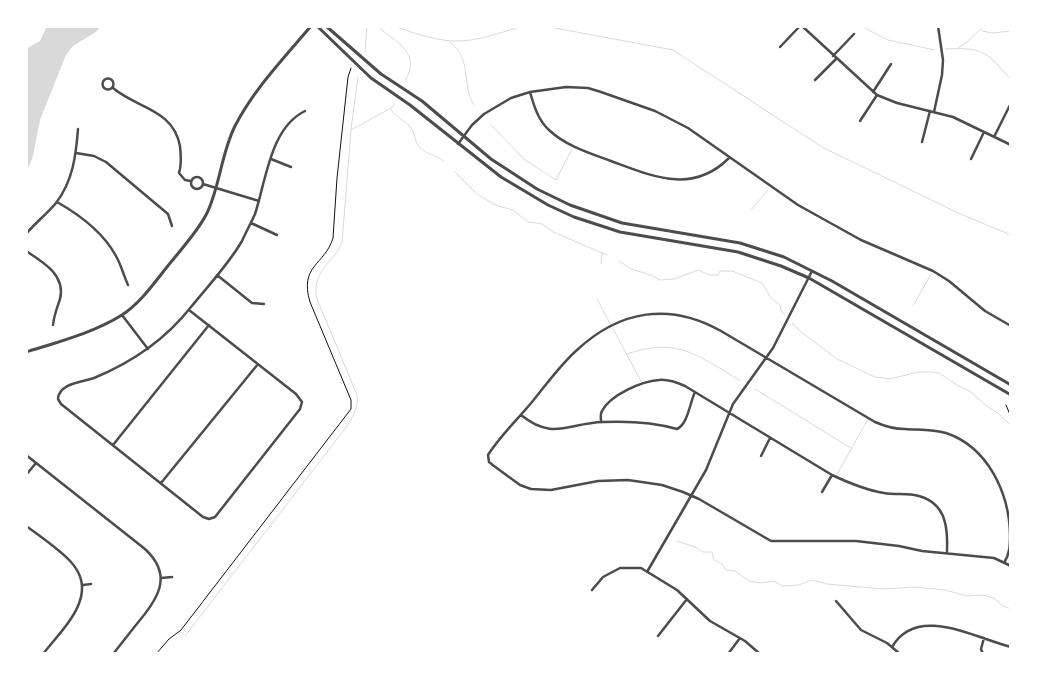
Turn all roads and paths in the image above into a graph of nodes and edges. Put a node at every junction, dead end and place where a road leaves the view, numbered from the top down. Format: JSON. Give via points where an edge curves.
{"nodes":[{"id":1,"x":311,"y":26,"type":"edge"},
{"id":2,"x":317,"y":26,"type":"edge"},
{"id":3,"x":326,"y":26,"type":"edge"},
{"id":4,"x":801,"y":26,"type":"edge"},
{"id":5,"x":938,"y":26,"type":"edge"},
{"id":6,"x":854,"y":34,"type":"dead end"},
{"id":7,"x":780,"y":47,"type":"dead end"},
{"id":8,"x":835,"y":57,"type":"junction"},
{"id":9,"x":891,"y":64,"type":"dead end"},
{"id":10,"x":351,"y":68,"type":"dead end"},
{"id":11,"x":815,"y":80,"type":"dead end"},
{"id":12,"x":113,"y":88,"type":"junction"},
{"id":13,"x":530,"y":92,"type":"junction"},
{"id":14,"x":873,"y":92,"type":"junction"},
{"id":15,"x":877,"y":95,"type":"junction"},
{"id":16,"x":1011,"y":103,"type":"edge"},
{"id":17,"x":305,"y":111,"type":"dead end"},
{"id":18,"x":930,"y":111,"type":"junction"},
{"id":19,"x":934,"y":112,"type":"junction"},
{"id":20,"x":860,"y":120,"type":"dead end"},
{"id":21,"x":78,"y":129,"type":"dead end"},
{"id":22,"x":984,"y":132,"type":"junction"},
{"id":23,"x":463,"y":136,"type":"junction"},
{"id":24,"x":994,"y":137,"type":"junction"},
{"id":25,"x":922,"y":142,"type":"dead end"},
{"id":26,"x":458,"y":144,"type":"junction"},
{"id":27,"x":1011,"y":145,"type":"edge"},
{"id":28,"x":76,"y":153,"type":"junction"},
{"id":29,"x":729,"y":158,"type":"junction"},
{"id":30,"x":271,"y":159,"type":"junction"},
{"id":31,"x":971,"y":159,"type":"dead end"},
{"id":32,"x":291,"y":167,"type":"dead end"},
{"id":33,"x":191,"y":181,"type":"junction"},
{"id":34,"x":203,"y":184,"type":"junction"},
{"id":35,"x":216,"y":188,"type":"junction"},
{"id":36,"x":259,"y":201,"type":"junction"},
{"id":37,"x":57,"y":202,"type":"junction"},
{"id":38,"x":251,"y":224,"type":"junction"},
{"id":39,"x":172,"y":226,"type":"dead end"},
{"id":40,"x":26,"y":234,"type":"edge"},
{"id":41,"x":277,"y":235,"type":"dead end"},
{"id":42,"x":26,"y":252,"type":"edge"},
{"id":43,"x":812,"y":270,"type":"junction"},
{"id":44,"x":217,"y":275,"type":"junction"},
{"id":45,"x":809,"y":278,"type":"junction"},
{"id":46,"x":128,"y":285,"type":"dead end"},
{"id":47,"x":60,"y":297,"type":"junction"},
{"id":48,"x":67,"y":298,"type":"dead end"},
{"id":49,"x":264,"y":304,"type":"dead end"},
{"id":50,"x":189,"y":310,"type":"junction"},
{"id":51,"x":122,"y":314,"type":"junction"},
{"id":52,"x":53,"y":325,"type":"dead end"},
{"id":53,"x":209,"y":325,"type":"junction"},
{"id":54,"x":1011,"y":326,"type":"edge"},
{"id":55,"x":148,"y":349,"type":"junction"},
{"id":56,"x":26,"y":352,"type":"edge"},
{"id":57,"x":766,"y":358,"type":"junction"},
{"id":58,"x":258,"y":364,"type":"junction"},
{"id":59,"x":1011,"y":385,"type":"edge"},
{"id":60,"x":695,"y":392,"type":"junction"},
{"id":61,"x":1011,"y":395,"type":"edge"},
{"id":62,"x":1006,"y":405,"type":"dead end"},
{"id":63,"x":728,"y":412,"type":"junction"},
{"id":64,"x":521,"y":415,"type":"junction"},
{"id":65,"x":1011,"y":417,"type":"edge"},
{"id":66,"x":601,"y":422,"type":"junction"},
{"id":67,"x":770,"y":438,"type":"junction"},
{"id":68,"x":113,"y":445,"type":"junction"},
{"id":69,"x":26,"y":455,"type":"edge"},
{"id":70,"x":760,"y":456,"type":"dead end"},
{"id":71,"x":36,"y":462,"type":"junction"},
{"id":72,"x":26,"y":475,"type":"edge"},
{"id":73,"x":832,"y":475,"type":"junction"},
{"id":74,"x":161,"y":484,"type":"junction"},
{"id":75,"x":822,"y":492,"type":"dead end"},
{"id":76,"x":692,"y":496,"type":"junction"},
{"id":77,"x":26,"y":526,"type":"edge"},
{"id":78,"x":948,"y":553,"type":"junction"},
{"id":79,"x":1004,"y":563,"type":"junction"},
{"id":80,"x":1011,"y":566,"type":"edge"},
{"id":81,"x":647,"y":572,"type":"junction"},
{"id":82,"x":172,"y":577,"type":"dead end"},
{"id":83,"x":161,"y":578,"type":"junction"},
{"id":84,"x":91,"y":584,"type":"dead end"},
{"id":85,"x":83,"y":585,"type":"junction"},
{"id":86,"x":592,"y":590,"type":"dead end"},
{"id":87,"x":687,"y":599,"type":"junction"},
{"id":88,"x":836,"y":601,"type":"dead end"},
{"id":89,"x":658,"y":636,"type":"dead end"},
{"id":90,"x":740,"y":638,"type":"junction"},
{"id":91,"x":984,"y":638,"type":"junction"},
{"id":92,"x":892,"y":647,"type":"junction"},
{"id":93,"x":1011,"y":647,"type":"edge"},
{"id":94,"x":43,"y":654,"type":"edge"},
{"id":95,"x":113,"y":654,"type":"edge"},
{"id":96,"x":156,"y":654,"type":"edge"},
{"id":97,"x":728,"y":654,"type":"edge"},
{"id":98,"x":760,"y":654,"type":"edge"},
{"id":99,"x":900,"y":654,"type":"edge"},
{"id":100,"x":983,"y":654,"type":"edge"}],
"edges":[{"from":1,"to":35,"type":"street","via":[[256,92],[239,120],[223,157]]},
{"from":2,"to":26,"type":"street","via":[[371,78]]},
{"from":3,"to":23,"type":"street","via":[[368,64]]},
{"from":4,"to":7,"type":"street"},
{"from":4,"to":8,"type":"street"},
{"from":5,"to":19,"type":"street","via":[[943,60]]},
{"from":6,"to":8,"type":"street"},
{"from":8,"to":11,"type":"street"},
{"from":8,"to":14,"type":"street"},
{"from":9,"to":14,"type":"street"},
{"from":10,"to":96,"type":"path","via":[[333,238],[330,247],[312,269],[307,289],[351,400],[351,409],[181,630]]},
{"from":12,"to":12,"type":"street","via":[[112,80],[104,81],[105,89]]},
{"from":12,"to":33,"type":"street","via":[[166,118],[174,126],[181,152],[179,173]]},
{"from":13,"to":23,"type":"street","via":[[501,103],[484,114]]},
{"from":13,"to":29,"type":"street","via":[[566,87],[601,92],[666,116]]},
{"from":13,"to":29,"type":"street","via":[[539,117],[555,135],[587,152],[653,176],[679,180],[700,177]]},
{"from":14,"to":15,"type":"street"},
{"from":15,"to":18,"type":"street"},
{"from":15,"to":20,"type":"street"},
{"from":16,"to":24,"type":"street"},
{"from":17,"to":30,"type":"street","via":[[289,123]]},
{"from":18,"to":19,"type":"street"},
{"from":18,"to":25,"type":"street"},
{"from":19,"to":22,"type":"street"},
{"from":21,"to":28,"type":"street"},
{"from":22,"to":24,"type":"street"},
{"from":22,"to":31,"type":"street"},
{"from":23,"to":26,"type":"street"},
{"from":23,"to":43,"type":"street","via":[[520,179],[582,210],[634,226],[740,243]]},
{"from":24,"to":27,"type":"street"},
{"from":26,"to":45,"type":"street","via":[[516,187],[574,217],[620,232],[738,252]]},
{"from":28,"to":37,"type":"street","via":[[67,184]]},
{"from":28,"to":39,"type":"street","via":[[106,162],[168,214]]},
{"from":29,"to":54,"type":"street","via":[[828,223],[949,281],[985,311]]},
{"from":30,"to":32,"type":"street"},
{"from":30,"to":36,"type":"street"},
{"from":33,"to":34,"type":"street","via":[[198,177]]},
{"from":33,"to":34,"type":"street","via":[[195,189]]},
{"from":34,"to":35,"type":"street"},
{"from":35,"to":36,"type":"street"},
{"from":35,"to":51,"type":"street","via":[[207,213],[190,238],[142,297]]},
{"from":36,"to":38,"type":"street"},
{"from":37,"to":40,"type":"street"},
{"from":37,"to":46,"type":"street","via":[[73,211],[105,240],[116,256]]},
{"from":38,"to":41,"type":"street"},
{"from":38,"to":44,"type":"street"},
{"from":42,"to":47,"type":"street","via":[[57,276]]},
{"from":43,"to":45,"type":"street"},
{"from":43,"to":59,"type":"street"},
{"from":44,"to":49,"type":"street","via":[[252,303]]},
{"from":44,"to":50,"type":"street"},
{"from":45,"to":57,"type":"street"},
{"from":45,"to":61,"type":"street"},
{"from":47,"to":48,"type":"street"},
{"from":47,"to":52,"type":"street"},
{"from":50,"to":53,"type":"street"},
{"from":50,"to":55,"type":"street","via":[[176,326]]},
{"from":51,"to":55,"type":"street"},
{"from":51,"to":56,"type":"street","via":[[82,334]]},
{"from":53,"to":58,"type":"street"},
{"from":53,"to":68,"type":"street"},
{"from":55,"to":68,"type":"street","via":[[117,368],[63,388],[58,395],[61,404]]},
{"from":57,"to":63,"type":"street"},
{"from":57,"to":64,"type":"street","via":[[696,318],[664,313],[640,316],[589,339]]},
{"from":57,"to":79,"type":"street","via":[[875,422],[897,428],[936,430],[975,449],[990,468],[1009,512],[1010,551]]},
{"from":58,"to":74,"type":"street"},
{"from":58,"to":74,"type":"street","via":[[296,394],[302,406],[215,517],[203,517]]},
{"from":60,"to":63,"type":"street"},
{"from":60,"to":66,"type":"street","via":[[674,381],[652,380],[623,392],[609,402],[602,410]]},
{"from":60,"to":66,"type":"street","via":[[680,428]]},
{"from":62,"to":65,"type":"path"},
{"from":63,"to":67,"type":"street"},
{"from":63,"to":76,"type":"street","via":[[706,470]]},
{"from":64,"to":66,"type":"street","via":[[550,430]]},
{"from":64,"to":76,"type":"street","via":[[488,455],[494,466],[520,485],[552,490],[598,481],[628,480],[662,485]]},
{"from":67,"to":70,"type":"street"},
{"from":67,"to":73,"type":"street"},
{"from":68,"to":74,"type":"street"},
{"from":69,"to":71,"type":"street"},
{"from":71,"to":72,"type":"street"},
{"from":71,"to":83,"type":"street","via":[[152,556]]},
{"from":73,"to":75,"type":"street"},
{"from":73,"to":78,"type":"street","via":[[882,493],[918,496],[927,500],[944,518]]},
{"from":76,"to":78,"type":"street","via":[[771,541],[842,540]]},
{"from":76,"to":81,"type":"street"},
{"from":77,"to":85,"type":"street","via":[[71,561]]},
{"from":78,"to":79,"type":"street","via":[[994,558]]},
{"from":79,"to":80,"type":"street"},
{"from":81,"to":86,"type":"street","via":[[641,568],[620,568],[602,577]]},
{"from":81,"to":87,"type":"street"},
{"from":82,"to":83,"type":"street"},
{"from":83,"to":95,"type":"street","via":[[153,604]]},
{"from":84,"to":85,"type":"street"},
{"from":85,"to":94,"type":"street","via":[[79,607]]},
{"from":87,"to":89,"type":"street"},
{"from":87,"to":90,"type":"street","via":[[710,621]]},
{"from":88,"to":92,"type":"street","via":[[861,630]]},
{"from":90,"to":97,"type":"street"},
{"from":90,"to":98,"type":"street"},
{"from":91,"to":92,"type":"street","via":[[925,624],[906,631]]},
{"from":91,"to":93,"type":"street"},
{"from":91,"to":100,"type":"street"},
{"from":92,"to":99,"type":"street"}]}
